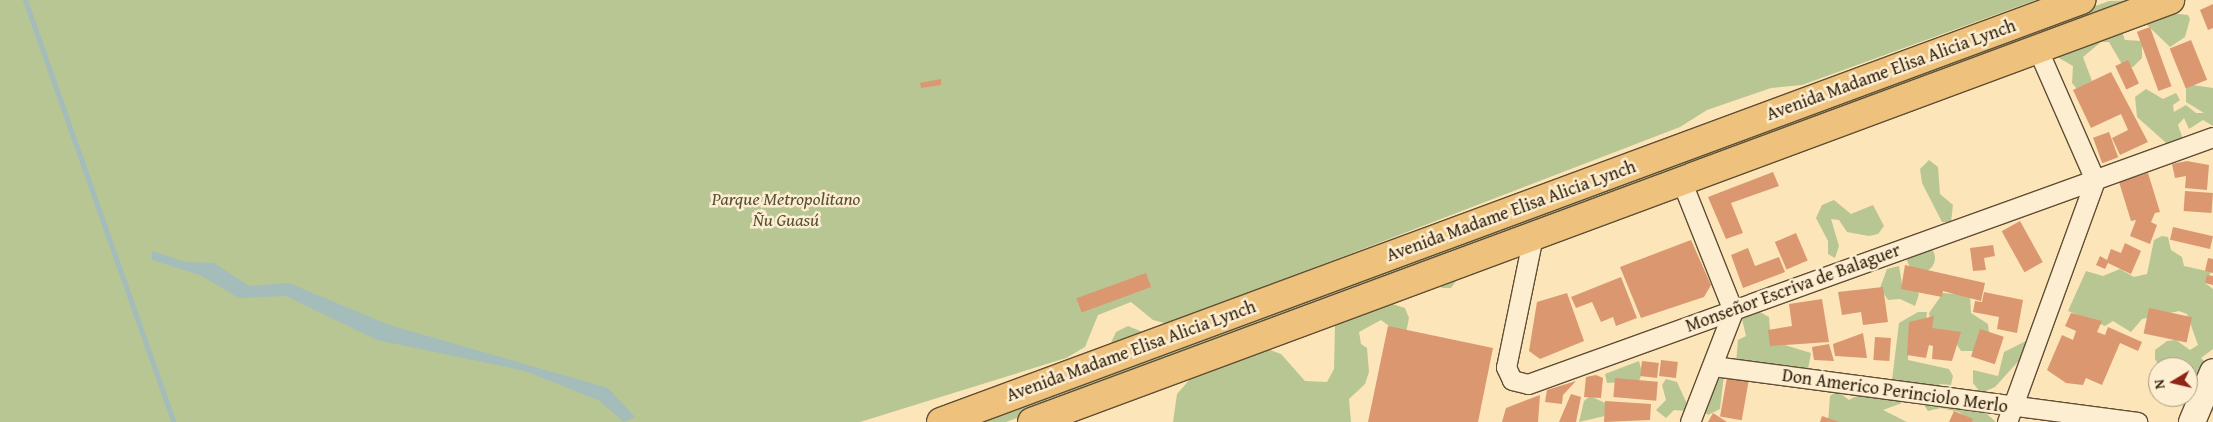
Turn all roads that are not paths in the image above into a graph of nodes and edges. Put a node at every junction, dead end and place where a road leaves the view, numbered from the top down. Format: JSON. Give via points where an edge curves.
{"nodes":[{"id":1,"x":2081,"y":0,"type":"edge"},
{"id":2,"x":2170,"y":0,"type":"edge"},
{"id":3,"x":2037,"y":48,"type":"junction"},
{"id":4,"x":2213,"y":137,"type":"edge"},
{"id":5,"x":1681,"y":180,"type":"junction"},
{"id":6,"x":2095,"y":180,"type":"junction"},
{"id":7,"x":1533,"y":236,"type":"junction"},
{"id":8,"x":1733,"y":311,"type":"junction"},
{"id":9,"x":1713,"y":366,"type":"junction"},
{"id":10,"x":2213,"y":372,"type":"edge"},
{"id":11,"x":2010,"y":414,"type":"edge"},
{"id":12,"x":941,"y":422,"type":"edge"},
{"id":13,"x":1032,"y":422,"type":"edge"},
{"id":14,"x":1690,"y":422,"type":"edge"},
{"id":15,"x":2137,"y":422,"type":"edge"},
{"id":16,"x":2192,"y":422,"type":"edge"}],
"edges":[{"from":1,"to":12,"type":"highway","name":"Avenida Madame Elisa Alicia Lynch"},
{"from":2,"to":3,"type":"highway","name":"Avenida Madame Elisa Alicia Lynch"},
{"from":3,"to":5,"type":"highway","name":"Avenida Madame Elisa Alicia Lynch"},
{"from":3,"to":6,"type":"street"},
{"from":4,"to":6,"type":"street","name":"Monseñor Escriva de Balaguer"},
{"from":5,"to":7,"type":"highway","name":"Avenida Madame Elisa Alicia Lynch"},
{"from":5,"to":8,"type":"street"},
{"from":6,"to":8,"type":"street","name":"Monseñor Escriva de Balaguer"},
{"from":6,"to":11,"type":"street"},
{"from":7,"to":8,"type":"street","name":"Monseñor Escriva de Balaguer","via":[[1506,367],[1512,380],[1528,384]]},
{"from":7,"to":13,"type":"highway","name":"Avenida Madame Elisa Alicia Lynch"},
{"from":8,"to":9,"type":"street"},
{"from":9,"to":11,"type":"street","name":"Don Americo Perinciolo Merlo"},
{"from":9,"to":14,"type":"street"},
{"from":10,"to":16,"type":"main road"},
{"from":11,"to":15,"type":"street","name":"Don Americo Perinciolo Merlo"}]}
